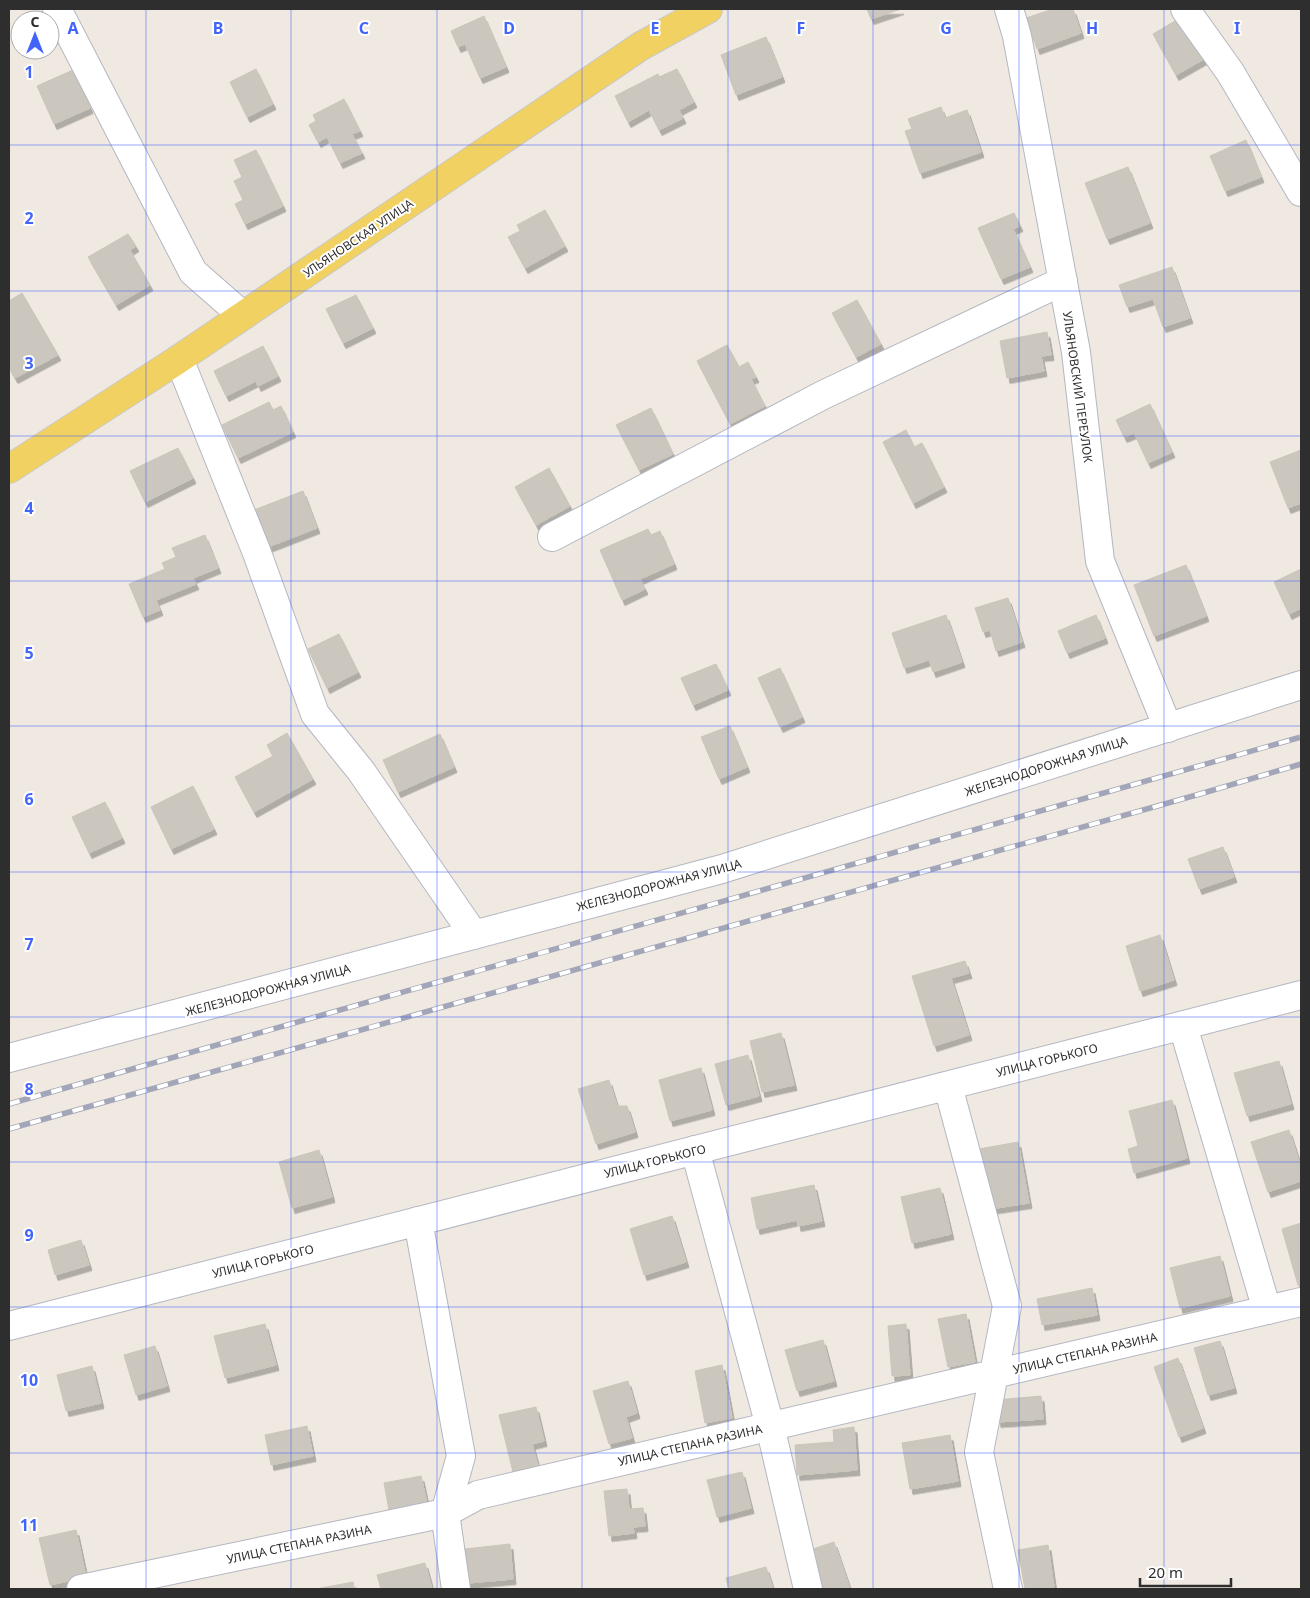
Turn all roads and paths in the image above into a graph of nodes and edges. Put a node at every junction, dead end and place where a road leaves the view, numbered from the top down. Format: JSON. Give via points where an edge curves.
{"nodes":[{"id":1,"x":57,"y":9,"type":"edge"},
{"id":2,"x":708,"y":9,"type":"edge"},
{"id":3,"x":1009,"y":9,"type":"edge"},
{"id":4,"x":1185,"y":9,"type":"edge"},
{"id":5,"x":1301,"y":192,"type":"edge"},
{"id":6,"x":1063,"y":281,"type":"junction"},
{"id":7,"x":242,"y":315,"type":"junction"},
{"id":8,"x":179,"y":359,"type":"junction"},
{"id":9,"x":9,"y":469,"type":"edge"},
{"id":10,"x":552,"y":537,"type":"dead end"},
{"id":11,"x":1301,"y":685,"type":"edge"},
{"id":12,"x":1168,"y":728,"type":"junction"},
{"id":13,"x":474,"y":935,"type":"junction"},
{"id":14,"x":1301,"y":996,"type":"edge"},
{"id":15,"x":1183,"y":1026,"type":"junction"},
{"id":16,"x":9,"y":1058,"type":"edge"},
{"id":17,"x":948,"y":1086,"type":"junction"},
{"id":18,"x":695,"y":1150,"type":"junction"},
{"id":19,"x":418,"y":1221,"type":"junction"},
{"id":20,"x":1301,"y":1302,"type":"edge"},
{"id":21,"x":1267,"y":1310,"type":"junction"},
{"id":22,"x":9,"y":1326,"type":"edge"},
{"id":23,"x":994,"y":1374,"type":"junction"},
{"id":24,"x":770,"y":1426,"type":"junction"},
{"id":25,"x":445,"y":1513,"type":"junction"},
{"id":26,"x":81,"y":1589,"type":"edge"},
{"id":27,"x":456,"y":1589,"type":"edge"},
{"id":28,"x":808,"y":1589,"type":"edge"},
{"id":29,"x":1008,"y":1589,"type":"edge"}],
"edges":[{"from":1,"to":7,"type":"street","via":[[193,272]]},
{"from":2,"to":7,"type":"main road","name":"УЛЬЯНОВСКАЯ УЛИЦА","via":[[642,46]]},
{"from":3,"to":6,"type":"street","name":"УЛЬЯНОВСКИЙ ПЕРЕУЛОК","via":[[1017,36]]},
{"from":4,"to":5,"type":"street","via":[[1230,72]]},
{"from":6,"to":10,"type":"street","via":[[823,395]]},
{"from":6,"to":12,"type":"street","name":"УЛЬЯНОВСКИЙ ПЕРЕУЛОК","via":[[1076,352],[1100,560]]},
{"from":7,"to":8,"type":"main road","name":"УЛЬЯНОВСКАЯ УЛИЦА"},
{"from":8,"to":9,"type":"main road","name":"УЛЬЯНОВСКАЯ УЛИЦА"},
{"from":8,"to":13,"type":"street","via":[[257,553],[315,714],[361,771]]},
{"from":11,"to":12,"type":"street","name":"ЖЕЛЕЗНОДОРОЖНАЯ УЛИЦА"},
{"from":12,"to":13,"type":"street","name":"ЖЕЛЕЗНОДОРОЖНАЯ УЛИЦА","via":[[722,869]]},
{"from":13,"to":16,"type":"street","name":"ЖЕЛЕЗНОДОРОЖНАЯ УЛИЦА"},
{"from":14,"to":15,"type":"street","name":"УЛИЦА ГОРЬКОГО"},
{"from":15,"to":17,"type":"street","name":"УЛИЦА ГОРЬКОГО"},
{"from":15,"to":21,"type":"street"},
{"from":17,"to":18,"type":"street","name":"УЛИЦА ГОРЬКОГО"},
{"from":17,"to":23,"type":"street","via":[[1007,1306]]},
{"from":18,"to":19,"type":"street","name":"УЛИЦА ГОРЬКОГО"},
{"from":18,"to":24,"type":"street"},
{"from":19,"to":22,"type":"street","name":"УЛИЦА ГОРЬКОГО"},
{"from":19,"to":25,"type":"street","via":[[462,1456]]},
{"from":20,"to":21,"type":"street","name":"УЛИЦА СТЕПАНА РАЗИНА"},
{"from":21,"to":23,"type":"street","name":"УЛИЦА СТЕПАНА РАЗИНА"},
{"from":23,"to":24,"type":"street","name":"УЛИЦА СТЕПАНА РАЗИНА"},
{"from":23,"to":29,"type":"street","via":[[979,1452]]},
{"from":24,"to":25,"type":"street","name":"УЛИЦА СТЕПАНА РАЗИНА","via":[[478,1495]]},
{"from":24,"to":28,"type":"street"},
{"from":25,"to":26,"type":"street","name":"УЛИЦА СТЕПАНА РАЗИНА"},
{"from":25,"to":27,"type":"street"}]}
